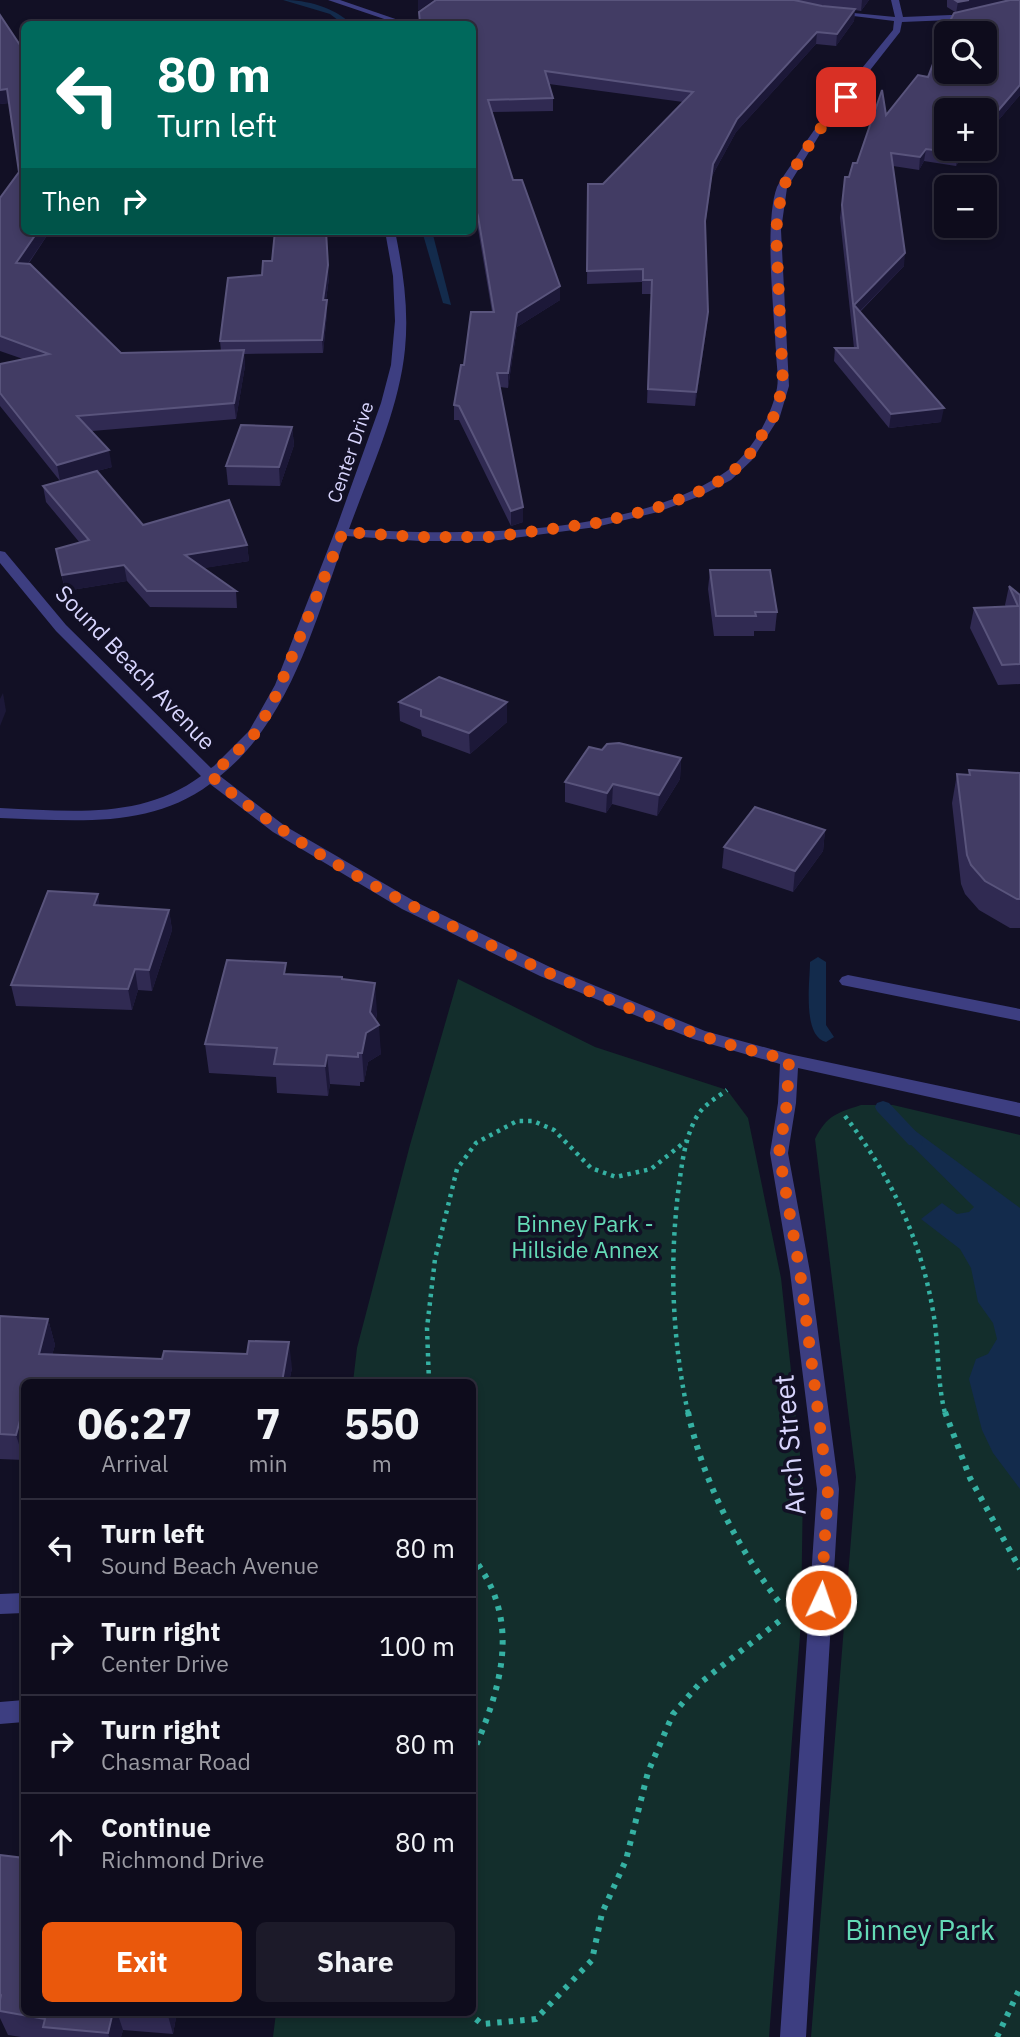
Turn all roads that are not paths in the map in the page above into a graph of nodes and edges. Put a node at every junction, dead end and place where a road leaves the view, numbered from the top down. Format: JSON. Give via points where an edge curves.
{"nodes":[{"id":1,"x":332,"y":0,"type":"edge"},
{"id":2,"x":895,"y":0,"type":"edge"},
{"id":3,"x":1020,"y":5,"type":"edge"},
{"id":4,"x":824,"y":12,"type":"edge"},
{"id":5,"x":419,"y":17,"type":"edge"},
{"id":6,"x":899,"y":18,"type":"junction"},
{"id":7,"x":398,"y":21,"type":"edge"},
{"id":8,"x":412,"y":21,"type":"edge"},
{"id":9,"x":391,"y":235,"type":"edge"},
{"id":10,"x":343,"y":532,"type":"junction"},
{"id":11,"x":0,"y":555,"type":"edge"},
{"id":12,"x":211,"y":776,"type":"junction"},
{"id":13,"x":0,"y":813,"type":"edge"},
{"id":14,"x":848,"y":981,"type":"dead end"},
{"id":15,"x":1020,"y":1014,"type":"edge"},
{"id":16,"x":789,"y":1060,"type":"junction"},
{"id":17,"x":1020,"y":1110,"type":"edge"},
{"id":18,"x":21,"y":1603,"type":"edge"},
{"id":19,"x":0,"y":1604,"type":"edge"},
{"id":20,"x":21,"y":1712,"type":"edge"},
{"id":21,"x":0,"y":1713,"type":"edge"},
{"id":22,"x":793,"y":2037,"type":"edge"}],
"edges":[{"from":1,"to":7,"type":"street"},
{"from":2,"to":6,"type":"street"},
{"from":3,"to":6,"type":"street","via":[[972,16]]},
{"from":4,"to":6,"type":"street"},
{"from":5,"to":8,"type":"street"},
{"from":6,"to":10,"type":"street","via":[[897,30],[816,134],[782,188],[776,230],[783,386],[774,416],[748,457],[727,477],[653,509],[596,523],[491,537]]},
{"from":9,"to":10,"type":"street","name":"Center Drive","via":[[402,298],[399,351],[391,391]]},
{"from":10,"to":12,"type":"street","name":"Center Drive","via":[[272,705],[253,736]]},
{"from":11,"to":12,"type":"street","name":"Sound Beach Avenue","via":[[61,628]]},
{"from":12,"to":13,"type":"street","name":"Center Drive","via":[[180,798],[141,810]]},
{"from":12,"to":16,"type":"street","name":"Sound Beach Avenue","via":[[322,856],[408,905],[656,1019]]},
{"from":14,"to":15,"type":"street"},
{"from":16,"to":17,"type":"street","name":"Sound Beach Avenue"},
{"from":16,"to":22,"type":"street","name":"Arch Street","via":[[779,1153],[800,1272],[828,1489]]},
{"from":18,"to":19,"type":"street"},
{"from":20,"to":21,"type":"street"}]}
